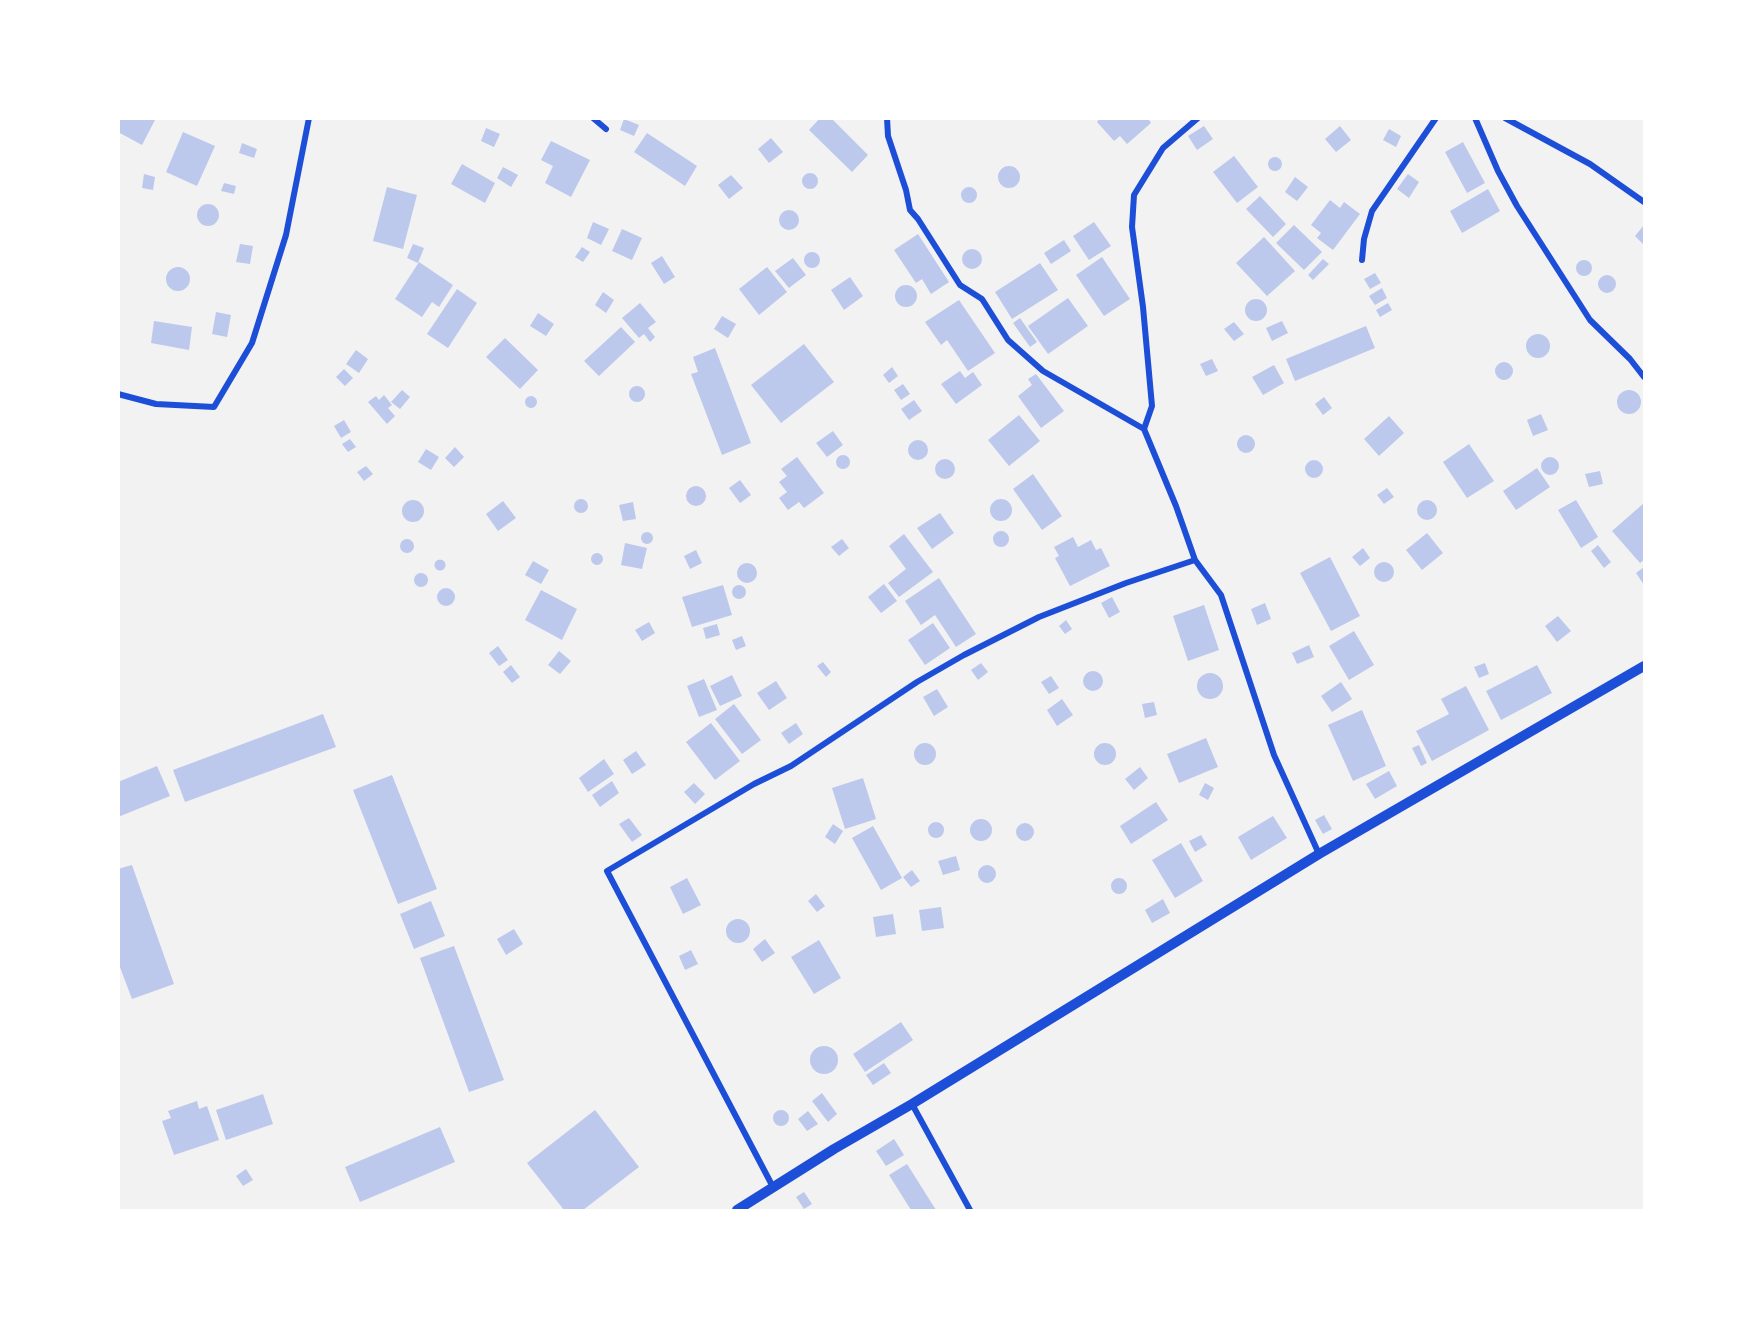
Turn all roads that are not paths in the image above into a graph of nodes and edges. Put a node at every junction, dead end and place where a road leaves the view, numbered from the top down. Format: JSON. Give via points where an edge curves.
{"nodes":[{"id":1,"x":309,"y":118,"type":"edge"},
{"id":2,"x":593,"y":118,"type":"edge"},
{"id":3,"x":887,"y":118,"type":"edge"},
{"id":4,"x":1198,"y":118,"type":"edge"},
{"id":5,"x":1437,"y":118,"type":"edge"},
{"id":6,"x":1475,"y":118,"type":"edge"},
{"id":7,"x":1505,"y":118,"type":"edge"},
{"id":8,"x":606,"y":129,"type":"dead end"},
{"id":9,"x":1644,"y":202,"type":"edge"},
{"id":10,"x":1362,"y":260,"type":"dead end"},
{"id":11,"x":1644,"y":377,"type":"edge"},
{"id":12,"x":118,"y":394,"type":"edge"},
{"id":13,"x":1144,"y":429,"type":"junction"},
{"id":14,"x":1195,"y":560,"type":"junction"},
{"id":15,"x":1644,"y":666,"type":"edge"},
{"id":16,"x":1319,"y":855,"type":"junction"},
{"id":17,"x":912,"y":1104,"type":"junction"},
{"id":18,"x":773,"y":1187,"type":"junction"},
{"id":19,"x":737,"y":1210,"type":"edge"},
{"id":20,"x":970,"y":1210,"type":"edge"}],
"edges":[{"from":1,"to":12,"type":"street","via":[[286,235],[252,342],[214,407],[156,404]]},
{"from":2,"to":8,"type":"street"},
{"from":3,"to":13,"type":"street","via":[[888,136],[910,210],[960,285],[982,299],[1008,340],[1043,371]]},
{"from":4,"to":13,"type":"street","via":[[1163,148],[1134,195],[1131,227],[1152,406]]},
{"from":5,"to":10,"type":"street","via":[[1372,211]]},
{"from":6,"to":11,"type":"street","via":[[1517,206],[1590,320]]},
{"from":7,"to":9,"type":"street","via":[[1590,164]]},
{"from":13,"to":14,"type":"street"},
{"from":14,"to":16,"type":"street","via":[[1221,595],[1274,755]]},
{"from":14,"to":18,"type":"street","via":[[1039,617],[964,655],[791,766],[607,871]]},
{"from":15,"to":16,"type":"street"},
{"from":16,"to":17,"type":"street"},
{"from":17,"to":18,"type":"street"},
{"from":17,"to":20,"type":"street"},
{"from":18,"to":19,"type":"street"}]}
